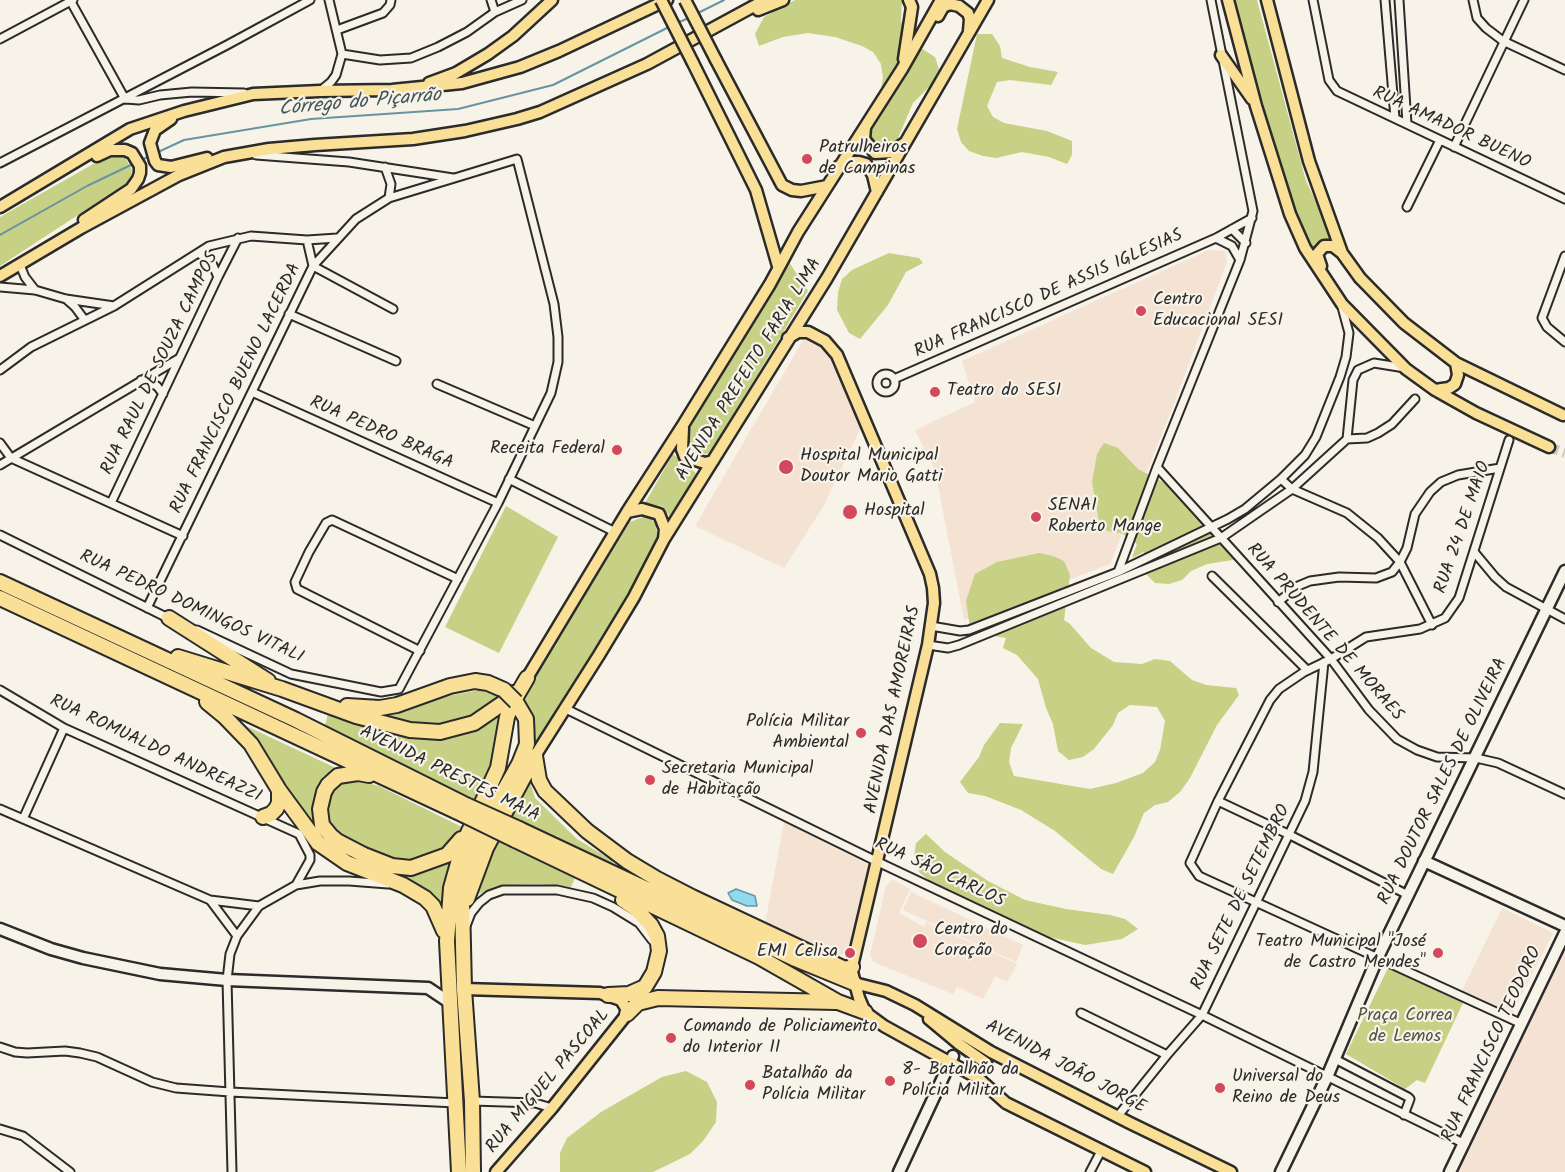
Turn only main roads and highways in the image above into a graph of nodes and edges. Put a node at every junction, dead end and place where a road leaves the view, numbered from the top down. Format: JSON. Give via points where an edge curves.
{"nodes":[{"id":1,"x":552,"y":0,"type":"edge"},
{"id":2,"x":661,"y":0,"type":"edge"},
{"id":3,"x":667,"y":0,"type":"edge"},
{"id":4,"x":685,"y":0,"type":"edge"},
{"id":5,"x":765,"y":0,"type":"edge"},
{"id":6,"x":783,"y":0,"type":"edge"},
{"id":7,"x":909,"y":0,"type":"edge"},
{"id":8,"x":941,"y":0,"type":"edge"},
{"id":9,"x":988,"y":0,"type":"edge"},
{"id":10,"x":1228,"y":0,"type":"edge"},
{"id":11,"x":1267,"y":0,"type":"edge"},
{"id":12,"x":716,"y":27,"type":"junction"},
{"id":13,"x":969,"y":31,"type":"junction"},
{"id":14,"x":918,"y":42,"type":"junction"},
{"id":15,"x":1221,"y":55,"type":"road end"},
{"id":16,"x":902,"y":69,"type":"junction"},
{"id":17,"x":404,"y":89,"type":"junction"},
{"id":18,"x":1256,"y":106,"type":"junction"},
{"id":19,"x":184,"y":111,"type":"junction"},
{"id":20,"x":866,"y":125,"type":"junction"},
{"id":21,"x":906,"y":142,"type":"junction"},
{"id":22,"x":224,"y":157,"type":"junction"},
{"id":23,"x":839,"y":166,"type":"junction"},
{"id":24,"x":52,"y":175,"type":"junction"},
{"id":25,"x":827,"y":186,"type":"junction"},
{"id":26,"x":877,"y":192,"type":"junction"},
{"id":27,"x":0,"y":207,"type":"edge"},
{"id":28,"x":48,"y":248,"type":"junction"},
{"id":29,"x":1342,"y":253,"type":"junction"},
{"id":30,"x":778,"y":266,"type":"junction"},
{"id":31,"x":0,"y":276,"type":"edge"},
{"id":32,"x":1323,"y":277,"type":"junction"},
{"id":33,"x":788,"y":338,"type":"junction"},
{"id":34,"x":1456,"y":363,"type":"junction"},
{"id":35,"x":1435,"y":390,"type":"junction"},
{"id":36,"x":1563,"y":415,"type":"dead end"},
{"id":37,"x":684,"y":425,"type":"junction"},
{"id":38,"x":1550,"y":447,"type":"tunnel mouth"},
{"id":39,"x":713,"y":461,"type":"junction"},
{"id":40,"x":627,"y":512,"type":"junction"},
{"id":41,"x":664,"y":539,"type":"junction"},
{"id":42,"x":0,"y":582,"type":"edge"},
{"id":43,"x":0,"y":598,"type":"edge"},
{"id":44,"x":169,"y":618,"type":"road end"},
{"id":45,"x":101,"y":628,"type":"junction"},
{"id":46,"x":167,"y":677,"type":"junction"},
{"id":47,"x":526,"y":678,"type":"junction"},
{"id":48,"x":282,"y":689,"type":"junction"},
{"id":49,"x":324,"y":704,"type":"junction"},
{"id":50,"x":536,"y":756,"type":"junction"},
{"id":51,"x":382,"y":778,"type":"junction"},
{"id":52,"x":279,"y":790,"type":"junction"},
{"id":53,"x":466,"y":810,"type":"junction"},
{"id":54,"x":263,"y":817,"type":"road end"},
{"id":55,"x":470,"y":828,"type":"junction"},
{"id":56,"x":517,"y":834,"type":"junction"},
{"id":57,"x":583,"y":872,"type":"junction"},
{"id":58,"x":461,"y":919,"type":"junction"},
{"id":59,"x":447,"y":941,"type":"junction"},
{"id":60,"x":852,"y":967,"type":"junction"},
{"id":61,"x":654,"y":972,"type":"junction"},
{"id":62,"x":854,"y":983,"type":"junction"},
{"id":63,"x":464,"y":989,"type":"junction"},
{"id":64,"x":886,"y":991,"type":"joint"},
{"id":65,"x":608,"y":995,"type":"junction"},
{"id":66,"x":674,"y":1000,"type":"junction"},
{"id":67,"x":838,"y":1002,"type":"junction"},
{"id":68,"x":915,"y":1005,"type":"junction"},
{"id":69,"x":865,"y":1012,"type":"junction"},
{"id":70,"x":627,"y":1014,"type":"junction"},
{"id":71,"x":986,"y":1063,"type":"dead end"},
{"id":72,"x":1006,"y":1103,"type":"junction"},
{"id":73,"x":1032,"y":1107,"type":"dead end"},
{"id":74,"x":459,"y":1172,"type":"edge"},
{"id":75,"x":473,"y":1172,"type":"edge"},
{"id":76,"x":496,"y":1172,"type":"edge"},
{"id":77,"x":1145,"y":1172,"type":"edge"},
{"id":78,"x":1231,"y":1172,"type":"edge"}],
"edges":[{"from":1,"to":17,"type":"main road","via":[[488,54],[456,73]]},
{"from":2,"to":30,"type":"main road","bridge":true,"via":[[756,190]]},
{"from":3,"to":17,"type":"main road","via":[[520,67],[462,83]]},
{"from":4,"to":25,"type":"main road","bridge":true,"via":[[782,185],[801,191]]},
{"from":5,"to":12,"type":"main road"},
{"from":6,"to":12,"type":"main road"},
{"from":7,"to":16,"type":"main road","via":[[912,7]]},
{"from":8,"to":14,"type":"main road","name":"AVENIDA PREFEITO FARIA LIMA"},
{"from":9,"to":13,"type":"main road","name":"AVENIDA PREFEITO FARIA LIMA"},
{"from":10,"to":18,"type":"main road"},
{"from":11,"to":29,"type":"main road","via":[[1309,161]]},
{"from":12,"to":22,"type":"main road","via":[[647,64],[517,120],[413,139],[315,145]]},
{"from":13,"to":14,"type":"main road","via":[[968,13],[950,4],[943,7]]},
{"from":13,"to":21,"type":"main road","name":"AVENIDA PREFEITO FARIA LIMA"},
{"from":14,"to":16,"type":"main road","name":"AVENIDA PREFEITO FARIA LIMA"},
{"from":15,"to":18,"type":"main road"},
{"from":16,"to":20,"type":"main road","name":"AVENIDA PREFEITO FARIA LIMA"},
{"from":17,"to":19,"type":"main road","via":[[253,94]]},
{"from":18,"to":32,"type":"main road","via":[[1290,214]]},
{"from":19,"to":22,"type":"main road","via":[[159,126],[152,136],[155,160],[167,167]]},
{"from":19,"to":24,"type":"main road","via":[[130,129]]},
{"from":20,"to":21,"type":"main road","via":[[864,139],[875,153],[892,152]]},
{"from":20,"to":23,"type":"main road","name":"AVENIDA PREFEITO FARIA LIMA"},
{"from":21,"to":26,"type":"main road","name":"AVENIDA PREFEITO FARIA LIMA"},
{"from":22,"to":28,"type":"main road","via":[[179,175]]},
{"from":23,"to":25,"type":"main road","name":"AVENIDA PREFEITO FARIA LIMA"},
{"from":23,"to":26,"type":"main road","via":[[850,162],[866,164]]},
{"from":24,"to":27,"type":"main road"},
{"from":24,"to":28,"type":"main road","via":[[110,150],[132,153],[140,166],[131,189],[58,236]]},
{"from":25,"to":30,"type":"main road","name":"AVENIDA PREFEITO FARIA LIMA"},
{"from":26,"to":33,"type":"main road","name":"AVENIDA PREFEITO FARIA LIMA"},
{"from":28,"to":31,"type":"main road"},
{"from":29,"to":32,"type":"main road","via":[[1333,246],[1319,249]]},
{"from":29,"to":34,"type":"main road","via":[[1360,278],[1404,323]]},
{"from":30,"to":37,"type":"main road","name":"AVENIDA PREFEITO FARIA LIMA"},
{"from":32,"to":35,"type":"main road","via":[[1342,304],[1406,369]]},
{"from":33,"to":39,"type":"main road","name":"AVENIDA PREFEITO FARIA LIMA"},
{"from":33,"to":60,"type":"main road","name":"AVENIDA DAS AMOREIRAS","via":[[808,332],[825,341],[837,355],[930,574],[934,603],[928,645]]},
{"from":34,"to":35,"type":"main road","via":[[1455,384]]},
{"from":34,"to":36,"type":"main road"},
{"from":35,"to":38,"type":"main road"},
{"from":37,"to":39,"type":"main road","via":[[681,438],[685,457],[705,463]]},
{"from":37,"to":40,"type":"main road","name":"AVENIDA PREFEITO FARIA LIMA"},
{"from":39,"to":41,"type":"main road","name":"AVENIDA PREFEITO FARIA LIMA"},
{"from":40,"to":41,"type":"main road","via":[[642,509],[659,514]]},
{"from":40,"to":47,"type":"main road","name":"AVENIDA PREFEITO FARIA LIMA"},
{"from":41,"to":50,"type":"main road","name":"AVENIDA PREFEITO FARIA LIMA","via":[[605,646]]},
{"from":42,"to":45,"type":"highway","name":"AVENIDA PRESTES MAIA"},
{"from":43,"to":46,"type":"highway","name":"AVENIDA PRESTES MAIA"},
{"from":44,"to":48,"type":"highway"},
{"from":45,"to":48,"type":"highway","via":[[189,662]]},
{"from":45,"to":53,"type":"highway","name":"AVENIDA PRESTES MAIA","via":[[296,720]]},
{"from":46,"to":51,"type":"highway","name":"AVENIDA PRESTES MAIA"},
{"from":46,"to":52,"type":"highway","via":[[239,729]]},
{"from":47,"to":49,"type":"highway","via":[[506,701],[474,723],[440,732],[410,730]]},
{"from":47,"to":55,"type":"highway","via":[[507,717],[498,768]]},
{"from":48,"to":49,"type":"highway"},
{"from":49,"to":58,"type":"highway","bridge":true,"via":[[380,708],[475,681],[504,690],[516,702],[526,719],[527,744],[478,837],[465,878]]},
{"from":50,"to":58,"type":"highway","via":[[486,849]]},
{"from":50,"to":60,"type":"highway","via":[[544,791],[627,861],[845,969]]},
{"from":51,"to":53,"type":"highway","name":"AVENIDA PRESTES MAIA"},
{"from":51,"to":55,"type":"highway","via":[[345,774],[328,785],[320,808],[322,825],[331,836],[364,855],[392,866],[411,868],[447,855]]},
{"from":52,"to":54,"type":"highway","via":[[276,809]]},
{"from":52,"to":59,"type":"highway","via":[[318,843],[347,863],[425,898],[441,920]]},
{"from":53,"to":56,"type":"highway","name":"AVENIDA PRESTES MAIA","bridge":true},
{"from":55,"to":59,"type":"highway","via":[[454,872]]},
{"from":56,"to":57,"type":"highway","name":"AVENIDA PRESTES MAIA"},
{"from":56,"to":62,"type":"highway","name":"AVENIDA PRESTES MAIA"},
{"from":57,"to":61,"type":"highway","via":[[592,883],[645,917],[655,933],[659,951]]},
{"from":57,"to":67,"type":"highway","name":"AVENIDA PRESTES MAIA","via":[[759,957]]},
{"from":58,"to":63,"type":"highway"},
{"from":59,"to":74,"type":"highway"},
{"from":60,"to":62,"type":"main road"},
{"from":61,"to":65,"type":"highway","via":[[642,990]]},
{"from":61,"to":66,"type":"highway","via":[[660,991]]},
{"from":62,"to":64,"type":"main road","name":"AVENIDA PRESTES MAIA"},
{"from":62,"to":69,"type":"main road"},
{"from":63,"to":65,"type":"main road"},
{"from":63,"to":75,"type":"highway"},
{"from":64,"to":68,"type":"main road","name":"AVENIDA JOÃO JORGE"},
{"from":65,"to":70,"type":"main road","via":[[623,1003]]},
{"from":66,"to":67,"type":"highway"},
{"from":66,"to":70,"type":"highway","via":[[650,999],[638,1003]]},
{"from":67,"to":69,"type":"highway"},
{"from":68,"to":71,"type":"main road"},
{"from":68,"to":78,"type":"main road","name":"AVENIDA JOÃO JORGE","via":[[991,1052]]},
{"from":69,"to":72,"type":"main road","via":[[951,1060]]},
{"from":70,"to":76,"type":"main road","name":"RUA MIGUEL PASCOAL"},
{"from":72,"to":73,"type":"main road"},
{"from":72,"to":77,"type":"main road"}]}
